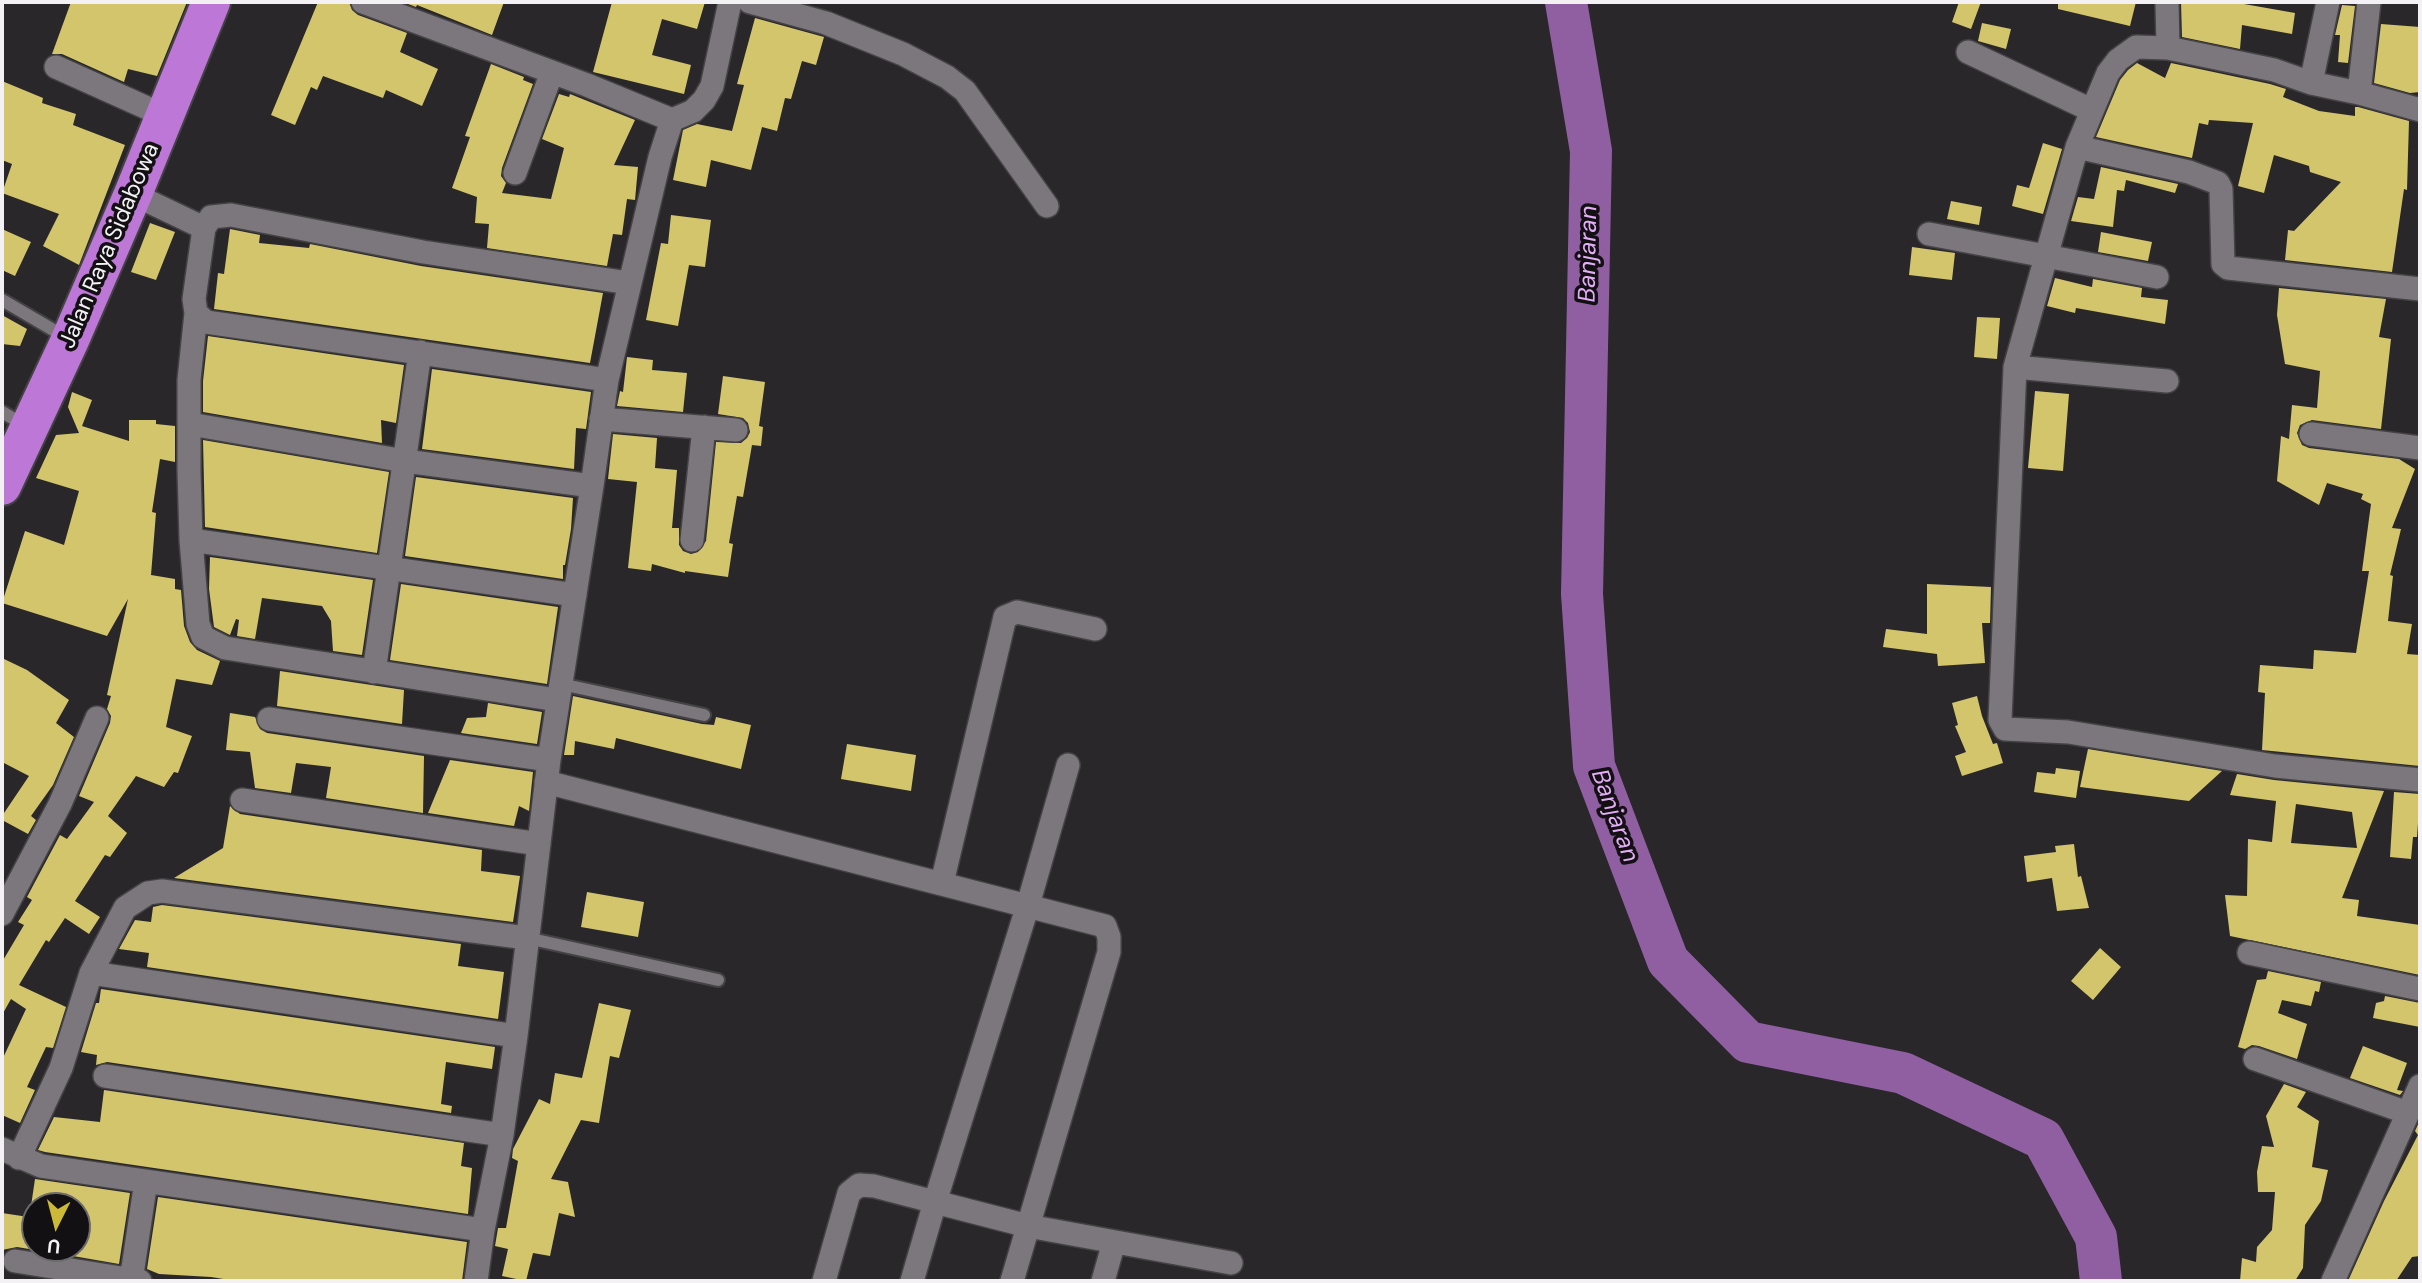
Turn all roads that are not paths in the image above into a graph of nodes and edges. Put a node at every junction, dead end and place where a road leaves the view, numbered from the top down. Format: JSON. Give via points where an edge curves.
{"nodes":[{"id":1,"x":211,"y":2,"type":"edge"},
{"id":2,"x":363,"y":2,"type":"edge"},
{"id":3,"x":730,"y":2,"type":"edge"},
{"id":4,"x":750,"y":2,"type":"edge"},
{"id":5,"x":2167,"y":2,"type":"edge"},
{"id":6,"x":2328,"y":2,"type":"edge"},
{"id":7,"x":2369,"y":2,"type":"edge"},
{"id":8,"x":2168,"y":48,"type":"junction"},
{"id":9,"x":1968,"y":52,"type":"dead end"},
{"id":10,"x":56,"y":67,"type":"dead end"},
{"id":11,"x":552,"y":72,"type":"junction"},
{"id":12,"x":2311,"y":83,"type":"junction"},
{"id":13,"x":2359,"y":93,"type":"junction"},
{"id":14,"x":2091,"y":110,"type":"junction"},
{"id":15,"x":2420,"y":110,"type":"edge"},
{"id":16,"x":165,"y":116,"type":"junction"},
{"id":17,"x":673,"y":120,"type":"junction"},
{"id":18,"x":2077,"y":147,"type":"junction"},
{"id":19,"x":515,"y":173,"type":"dead end"},
{"id":20,"x":133,"y":194,"type":"junction"},
{"id":21,"x":1047,"y":206,"type":"dead end"},
{"id":22,"x":204,"y":228,"type":"junction"},
{"id":23,"x":1929,"y":234,"type":"dead end"},
{"id":24,"x":2045,"y":256,"type":"junction"},
{"id":25,"x":2157,"y":277,"type":"dead end"},
{"id":26,"x":629,"y":283,"type":"junction"},
{"id":27,"x":2420,"y":289,"type":"edge"},
{"id":28,"x":2,"y":300,"type":"edge"},
{"id":29,"x":196,"y":313,"type":"junction"},
{"id":30,"x":70,"y":340,"type":"junction"},
{"id":31,"x":420,"y":352,"type":"junction"},
{"id":32,"x":2015,"y":367,"type":"junction"},
{"id":33,"x":607,"y":380,"type":"junction"},
{"id":34,"x":2167,"y":381,"type":"dead end"},
{"id":35,"x":15,"y":419,"type":"edge"},
{"id":36,"x":600,"y":419,"type":"junction"},
{"id":37,"x":190,"y":424,"type":"junction"},
{"id":38,"x":704,"y":427,"type":"junction"},
{"id":39,"x":737,"y":430,"type":"dead end"},
{"id":40,"x":2311,"y":434,"type":"dead end"},
{"id":41,"x":2420,"y":448,"type":"edge"},
{"id":42,"x":405,"y":461,"type":"junction"},
{"id":43,"x":2,"y":486,"type":"edge"},
{"id":44,"x":592,"y":486,"type":"junction"},
{"id":45,"x":191,"y":540,"type":"junction"},
{"id":46,"x":692,"y":540,"type":"dead end"},
{"id":47,"x":389,"y":568,"type":"junction"},
{"id":48,"x":575,"y":595,"type":"junction"},
{"id":49,"x":1095,"y":629,"type":"dead end"},
{"id":50,"x":374,"y":672,"type":"junction"},
{"id":51,"x":559,"y":692,"type":"junction"},
{"id":52,"x":704,"y":715,"type":"dead end"},
{"id":53,"x":97,"y":718,"type":"dead end"},
{"id":54,"x":269,"y":719,"type":"dead end"},
{"id":55,"x":1068,"y":765,"type":"dead end"},
{"id":56,"x":547,"y":771,"type":"junction"},
{"id":57,"x":2420,"y":780,"type":"edge"},
{"id":58,"x":242,"y":800,"type":"dead end"},
{"id":59,"x":539,"y":844,"type":"junction"},
{"id":60,"x":942,"y":883,"type":"junction"},
{"id":61,"x":1028,"y":905,"type":"junction"},
{"id":62,"x":2,"y":914,"type":"edge"},
{"id":63,"x":527,"y":939,"type":"junction"},
{"id":64,"x":2249,"y":953,"type":"dead end"},
{"id":65,"x":91,"y":973,"type":"junction"},
{"id":66,"x":718,"y":980,"type":"dead end"},
{"id":67,"x":2420,"y":989,"type":"edge"},
{"id":68,"x":516,"y":1036,"type":"junction"},
{"id":69,"x":2255,"y":1059,"type":"dead end"},
{"id":70,"x":104,"y":1076,"type":"dead end"},
{"id":71,"x":2420,"y":1086,"type":"edge"},
{"id":72,"x":2408,"y":1112,"type":"junction"},
{"id":73,"x":502,"y":1136,"type":"junction"},
{"id":74,"x":10,"y":1154,"type":"edge"},
{"id":75,"x":146,"y":1181,"type":"junction"},
{"id":76,"x":935,"y":1202,"type":"junction"},
{"id":77,"x":1028,"y":1226,"type":"junction"},
{"id":78,"x":483,"y":1230,"type":"junction"},
{"id":79,"x":1114,"y":1242,"type":"junction"},
{"id":80,"x":15,"y":1261,"type":"dead end"},
{"id":81,"x":1231,"y":1263,"type":"dead end"},
{"id":82,"x":134,"y":1281,"type":"edge"},
{"id":83,"x":476,"y":1281,"type":"edge"},
{"id":84,"x":824,"y":1281,"type":"edge"},
{"id":85,"x":912,"y":1281,"type":"edge"},
{"id":86,"x":1012,"y":1281,"type":"edge"},
{"id":87,"x":1103,"y":1281,"type":"edge"},
{"id":88,"x":2333,"y":1281,"type":"edge"}],
"edges":[{"from":1,"to":16,"type":"highway","name":"Jalan Raya Sidabowa"},
{"from":2,"to":11,"type":"street"},
{"from":3,"to":17,"type":"street","via":[[712,86],[693,111]]},
{"from":4,"to":21,"type":"street","via":[[826,23],[947,77],[965,91]]},
{"from":5,"to":8,"type":"street"},
{"from":6,"to":12,"type":"street"},
{"from":7,"to":13,"type":"street"},
{"from":8,"to":12,"type":"street","via":[[2274,70]]},
{"from":8,"to":14,"type":"street","via":[[2136,47],[2118,60]]},
{"from":9,"to":14,"type":"street"},
{"from":10,"to":16,"type":"street"},
{"from":11,"to":17,"type":"street"},
{"from":11,"to":19,"type":"street"},
{"from":12,"to":13,"type":"street"},
{"from":13,"to":15,"type":"street"},
{"from":14,"to":18,"type":"street"},
{"from":16,"to":20,"type":"highway","name":"Jalan Raya Sidabowa"},
{"from":17,"to":26,"type":"street"},
{"from":18,"to":24,"type":"street"},
{"from":18,"to":27,"type":"street","via":[[2218,183],[2223,264],[2228,268]]},
{"from":20,"to":22,"type":"street"},
{"from":20,"to":30,"type":"highway","name":"Jalan Raya Sidabowa"},
{"from":22,"to":26,"type":"street","via":[[211,217],[230,215],[423,252]]},
{"from":22,"to":29,"type":"street"},
{"from":23,"to":24,"type":"street"},
{"from":24,"to":25,"type":"street"},
{"from":24,"to":32,"type":"street"},
{"from":26,"to":33,"type":"street"},
{"from":28,"to":30,"type":"lane"},
{"from":29,"to":31,"type":"street","via":[[206,322],[233,327]]},
{"from":29,"to":37,"type":"street"},
{"from":30,"to":35,"type":"highway","name":"Jalan Raya Sidabowa"},
{"from":31,"to":33,"type":"street"},
{"from":31,"to":42,"type":"street"},
{"from":32,"to":34,"type":"street"},
{"from":32,"to":57,"type":"street","via":[[2000,720],[2005,729],[2068,732],[2275,766]]},
{"from":33,"to":36,"type":"street"},
{"from":35,"to":43,"type":"highway","name":"Jalan Raya Sidabowa"},
{"from":36,"to":38,"type":"street"},
{"from":36,"to":44,"type":"street"},
{"from":37,"to":42,"type":"street"},
{"from":37,"to":45,"type":"street"},
{"from":38,"to":39,"type":"street"},
{"from":38,"to":46,"type":"street"},
{"from":40,"to":41,"type":"street"},
{"from":42,"to":44,"type":"street"},
{"from":42,"to":47,"type":"street"},
{"from":44,"to":48,"type":"street"},
{"from":45,"to":47,"type":"street"},
{"from":45,"to":50,"type":"street","via":[[203,636],[225,648]]},
{"from":47,"to":48,"type":"street"},
{"from":47,"to":50,"type":"street"},
{"from":48,"to":51,"type":"street"},
{"from":49,"to":60,"type":"street","via":[[1017,612],[1005,617]]},
{"from":50,"to":51,"type":"street"},
{"from":51,"to":52,"type":"lane"},
{"from":51,"to":56,"type":"street"},
{"from":53,"to":62,"type":"street","via":[[60,804]]},
{"from":54,"to":56,"type":"street"},
{"from":55,"to":61,"type":"street"},
{"from":56,"to":59,"type":"street"},
{"from":56,"to":60,"type":"street"},
{"from":58,"to":59,"type":"street"},
{"from":59,"to":63,"type":"street"},
{"from":60,"to":61,"type":"street"},
{"from":61,"to":76,"type":"street"},
{"from":61,"to":77,"type":"street","via":[[1105,926],[1110,937]]},
{"from":63,"to":65,"type":"street","via":[[162,891],[148,893],[125,908]]},
{"from":63,"to":66,"type":"lane"},
{"from":63,"to":68,"type":"street"},
{"from":64,"to":67,"type":"street"},
{"from":65,"to":68,"type":"street"},
{"from":65,"to":74,"type":"street","via":[[61,1068]]},
{"from":68,"to":73,"type":"street"},
{"from":69,"to":72,"type":"street"},
{"from":70,"to":73,"type":"street"},
{"from":71,"to":72,"type":"street"},
{"from":72,"to":88,"type":"street"},
{"from":73,"to":78,"type":"street"},
{"from":74,"to":75,"type":"street","via":[[41,1166]]},
{"from":75,"to":78,"type":"street"},
{"from":75,"to":82,"type":"street"},
{"from":76,"to":77,"type":"street"},
{"from":76,"to":84,"type":"street","via":[[859,1185],[849,1193]]},
{"from":76,"to":85,"type":"street"},
{"from":77,"to":79,"type":"street"},
{"from":77,"to":86,"type":"street"},
{"from":78,"to":83,"type":"street"},
{"from":79,"to":81,"type":"street"},
{"from":79,"to":87,"type":"street"},
{"from":80,"to":82,"type":"street"}]}
